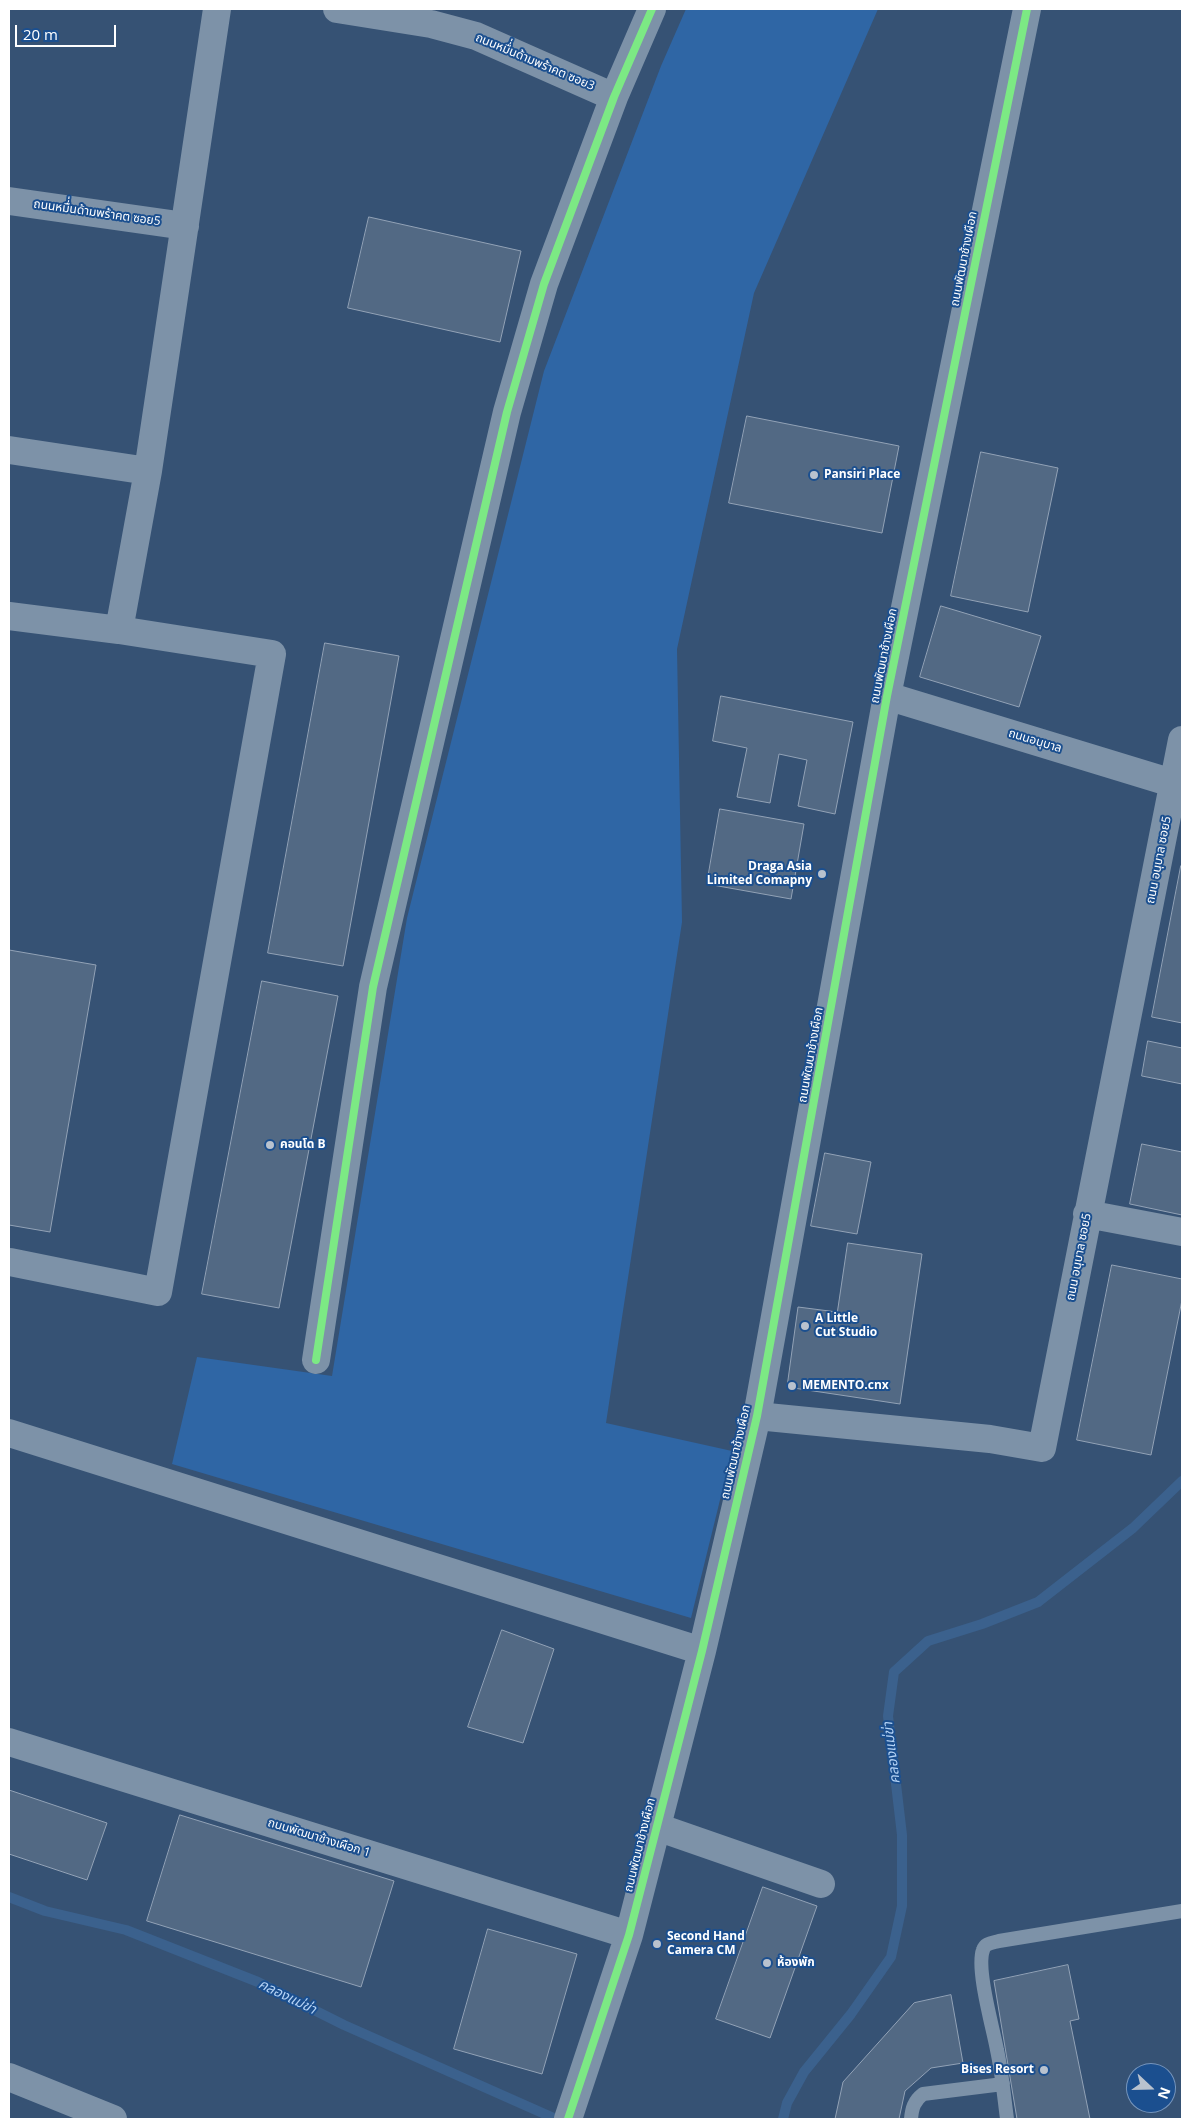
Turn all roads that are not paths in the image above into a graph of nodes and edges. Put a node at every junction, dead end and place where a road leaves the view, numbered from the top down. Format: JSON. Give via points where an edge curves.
{"nodes":[{"id":1,"x":217,"y":9,"type":"edge"},
{"id":2,"x":337,"y":9,"type":"edge"},
{"id":3,"x":652,"y":9,"type":"edge"},
{"id":4,"x":1027,"y":9,"type":"edge"},
{"id":5,"x":614,"y":96,"type":"junction"},
{"id":6,"x":9,"y":201,"type":"edge"},
{"id":7,"x":185,"y":226,"type":"junction"},
{"id":8,"x":9,"y":450,"type":"edge"},
{"id":9,"x":148,"y":470,"type":"junction"},
{"id":10,"x":9,"y":616,"type":"edge"},
{"id":11,"x":119,"y":630,"type":"junction"},
{"id":12,"x":887,"y":696,"type":"junction"},
{"id":13,"x":1182,"y":740,"type":"edge"},
{"id":14,"x":1178,"y":785,"type":"edge"},
{"id":15,"x":1087,"y":1214,"type":"junction"},
{"id":16,"x":1182,"y":1232,"type":"edge"},
{"id":17,"x":10,"y":1262,"type":"edge"},
{"id":18,"x":316,"y":1360,"type":"dead end"},
{"id":19,"x":757,"y":1416,"type":"junction"},
{"id":20,"x":9,"y":1433,"type":"edge"},
{"id":21,"x":702,"y":1651,"type":"junction"},
{"id":22,"x":9,"y":1742,"type":"edge"},
{"id":23,"x":657,"y":1827,"type":"junction"},
{"id":24,"x":821,"y":1884,"type":"dead end"},
{"id":25,"x":1182,"y":1911,"type":"edge"},
{"id":26,"x":629,"y":1935,"type":"junction"},
{"id":27,"x":9,"y":2077,"type":"edge"},
{"id":28,"x":1003,"y":2084,"type":"junction"},
{"id":29,"x":572,"y":2107,"type":"edge"},
{"id":30,"x":113,"y":2119,"type":"edge"},
{"id":31,"x":911,"y":2119,"type":"edge"},
{"id":32,"x":1007,"y":2119,"type":"edge"}],
"edges":[{"from":1,"to":7,"type":"street"},
{"from":2,"to":5,"type":"street","name":"ถนนหมื่่นด้ามพร้าคต ซอย3","via":[[431,24],[476,36]]},
{"from":3,"to":5,"type":"street"},
{"from":4,"to":12,"type":"street","name":"ถนนพัฒนาช้างเผือก"},
{"from":5,"to":18,"type":"street","via":[[544,284],[505,422],[373,987]]},
{"from":6,"to":7,"type":"street","name":"ถนนหมื่่นด้ามพร้าคต ซอย5"},
{"from":7,"to":9,"type":"street"},
{"from":8,"to":9,"type":"street"},
{"from":9,"to":11,"type":"street"},
{"from":10,"to":11,"type":"street"},
{"from":11,"to":17,"type":"street","via":[[272,654],[158,1292]]},
{"from":12,"to":14,"type":"street","name":"ถนนอนุบาล"},
{"from":12,"to":19,"type":"street","name":"ถนนพัฒนาช้างเผือก"},
{"from":13,"to":14,"type":"street","name":"ถนน อนุบาล ซอย5"},
{"from":14,"to":15,"type":"street","name":"ถนน อนุบาล ซอย5"},
{"from":15,"to":16,"type":"street"},
{"from":15,"to":19,"type":"street","name":"ถนน อนุบาล ซอย5","via":[[1042,1448],[990,1439]]},
{"from":19,"to":21,"type":"street","name":"ถนนพัฒนาช้างเผือก"},
{"from":20,"to":21,"type":"street"},
{"from":21,"to":23,"type":"street","name":"ถนนพัฒนาช้างเผือก"},
{"from":22,"to":26,"type":"street","name":"ถนนพัฒนาช้างเผือก 1"},
{"from":23,"to":24,"type":"street"},
{"from":23,"to":26,"type":"street","name":"ถนนพัฒนาช้างเผือก"},
{"from":25,"to":28,"type":"lane","via":[[999,1941],[983,1947],[984,1980]]},
{"from":26,"to":29,"type":"street","name":"ถนนพัฒนาช้างเผือก"},
{"from":27,"to":30,"type":"street"},
{"from":28,"to":31,"type":"lane","via":[[923,2094],[912,2107]]},
{"from":28,"to":32,"type":"lane"}]}
